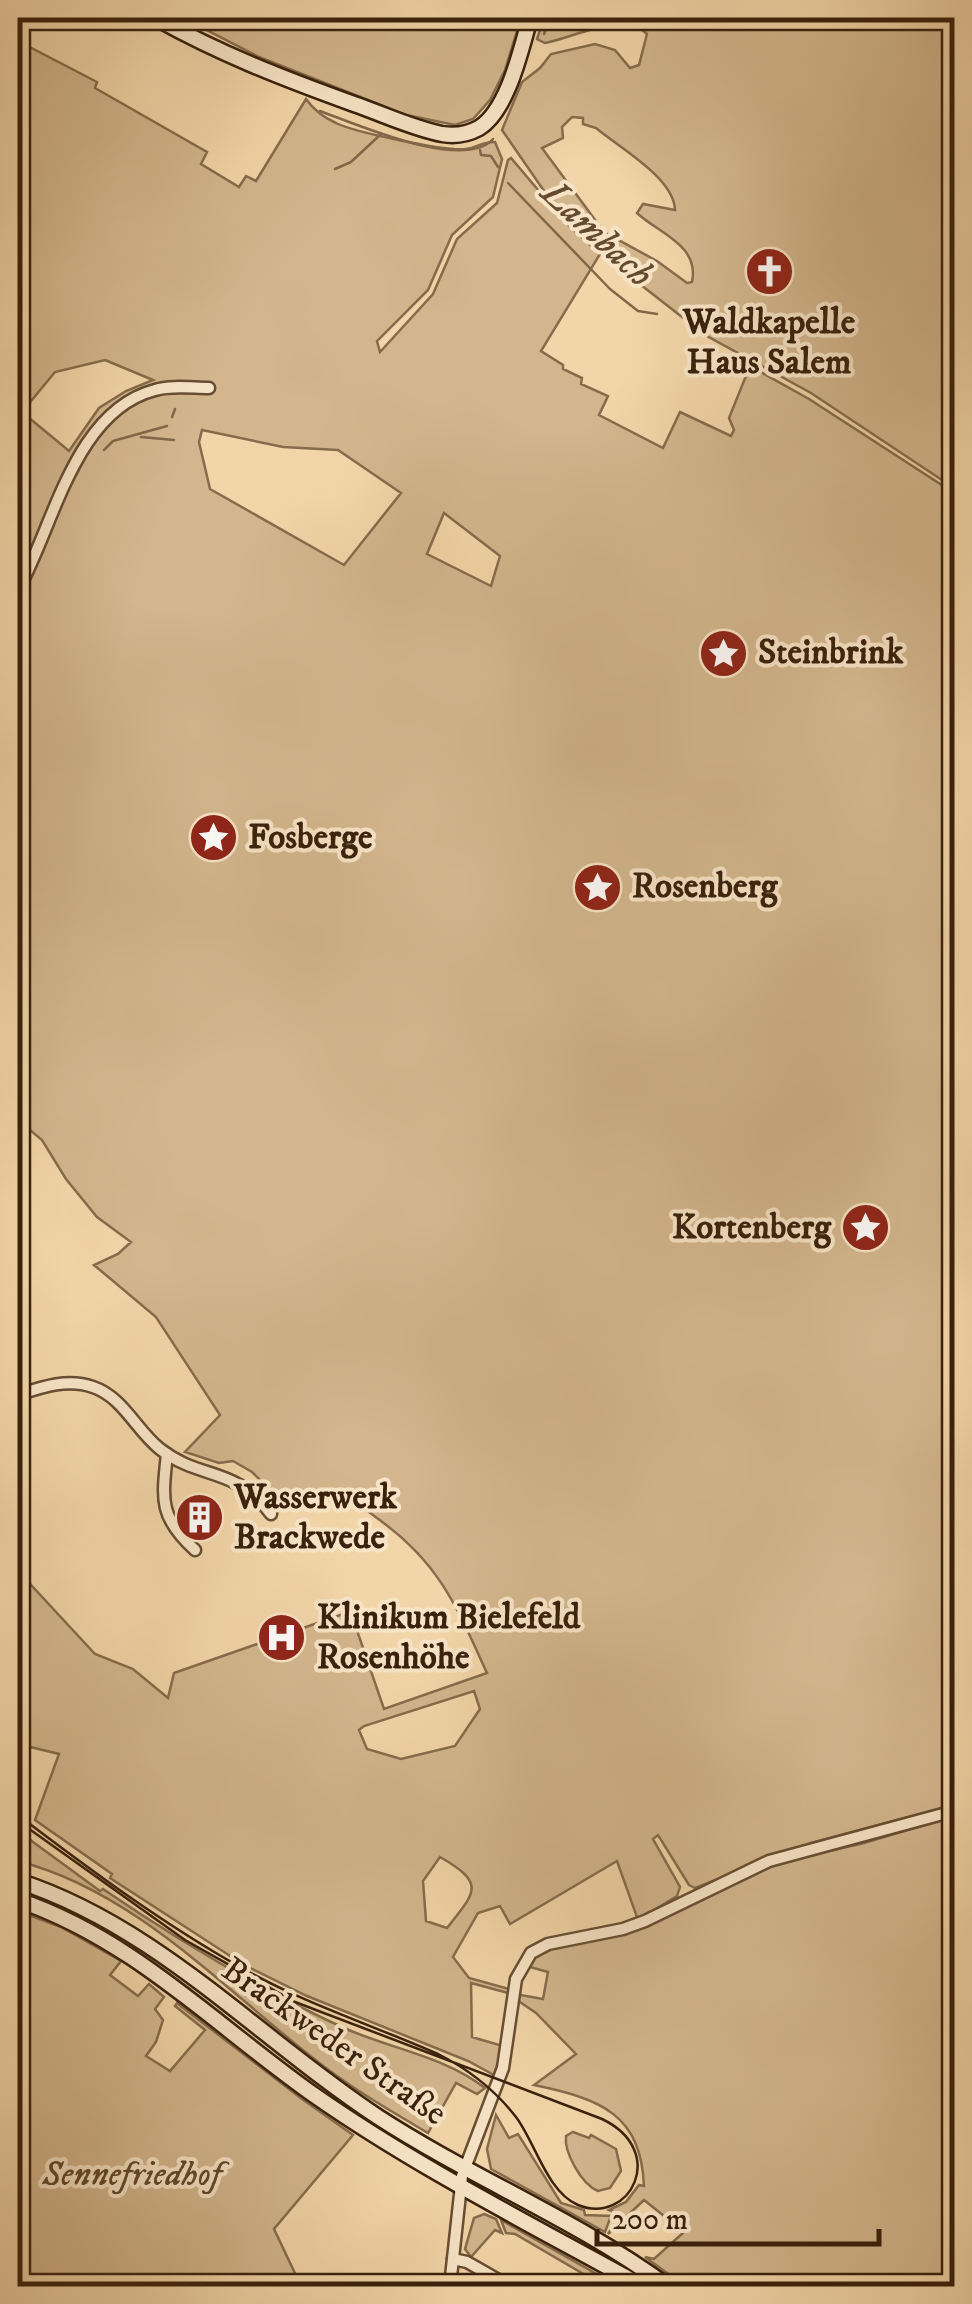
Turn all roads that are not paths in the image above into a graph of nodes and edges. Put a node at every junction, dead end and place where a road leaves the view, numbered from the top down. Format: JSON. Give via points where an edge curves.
{"nodes":[{"id":1,"x":156,"y":18,"type":"edge"},
{"id":2,"x":530,"y":18,"type":"edge"},
{"id":3,"x":209,"y":388,"type":"dead end"},
{"id":4,"x":18,"y":590,"type":"edge"},
{"id":5,"x":18,"y":1394,"type":"edge"},
{"id":6,"x":167,"y":1454,"type":"junction"},
{"id":7,"x":270,"y":1514,"type":"dead end"},
{"id":8,"x":195,"y":1550,"type":"dead end"},
{"id":9,"x":954,"y":1811,"type":"edge"},
{"id":10,"x":18,"y":1872,"type":"edge"},
{"id":11,"x":18,"y":1881,"type":"edge"},
{"id":12,"x":18,"y":1900,"type":"edge"},
{"id":13,"x":74,"y":1902,"type":"junction"},
{"id":14,"x":465,"y":2168,"type":"junction"},
{"id":15,"x":460,"y":2184,"type":"junction"},
{"id":16,"x":453,"y":2259,"type":"junction"},
{"id":17,"x":450,"y":2286,"type":"edge"},
{"id":18,"x":509,"y":2286,"type":"edge"},
{"id":19,"x":642,"y":2286,"type":"edge"},
{"id":20,"x":667,"y":2286,"type":"edge"}],
"edges":[{"from":1,"to":2,"type":"main road","via":[[266,72],[455,135],[477,129],[494,112]]},
{"from":3,"to":4,"type":"street","via":[[158,388],[110,414],[58,496]]},
{"from":5,"to":6,"type":"street","via":[[60,1384],[92,1386]]},
{"from":6,"to":7,"type":"street","via":[[233,1479]]},
{"from":6,"to":8,"type":"street","via":[[166,1513]]},
{"from":9,"to":14,"type":"street","via":[[768,1860],[631,1927],[530,1953],[516,1979],[504,2068]]},
{"from":10,"to":13,"type":"main road"},
{"from":11,"to":13,"type":"main road","name":"Brackweder Straße"},
{"from":12,"to":15,"type":"main road","name":"Brackweder Straße","via":[[120,1948],[311,2093]]},
{"from":13,"to":14,"type":"main road","name":"Brackweder Straße","via":[[151,1946],[341,2092]]},
{"from":14,"to":15,"type":"street"},
{"from":14,"to":20,"type":"main road","name":"Brackweder Straße"},
{"from":15,"to":16,"type":"street"},
{"from":15,"to":19,"type":"main road","name":"Brackweder Straße"},
{"from":16,"to":17,"type":"street"},
{"from":16,"to":18,"type":"street"}]}
